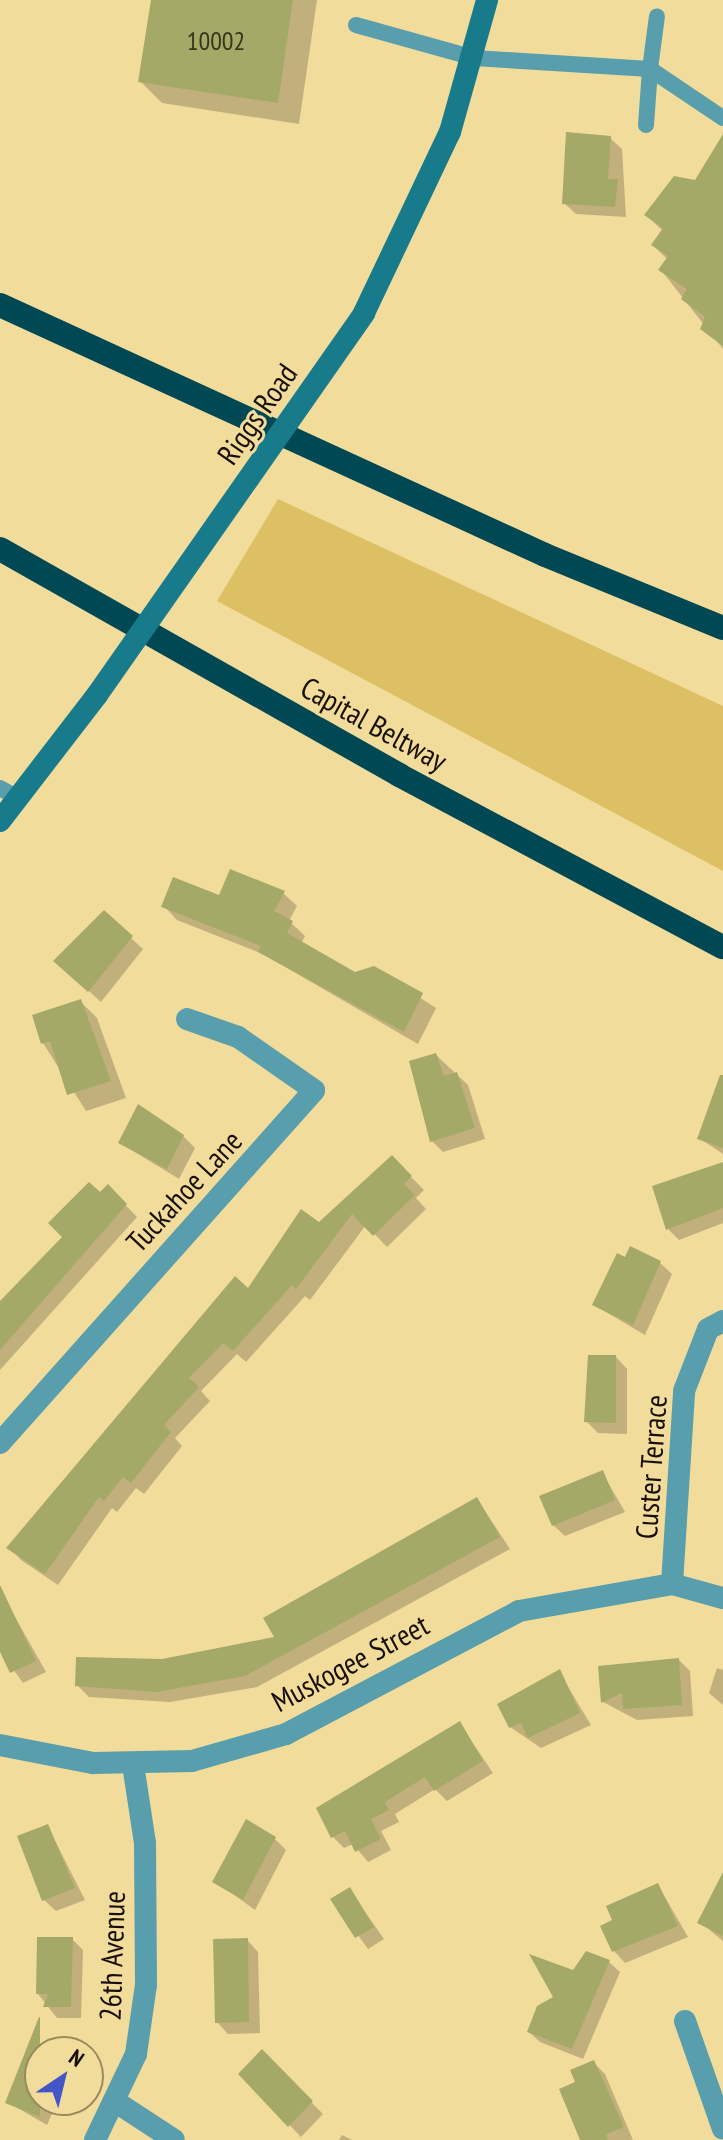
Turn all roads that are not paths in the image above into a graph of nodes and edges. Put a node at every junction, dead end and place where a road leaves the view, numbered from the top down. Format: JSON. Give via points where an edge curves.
{"nodes":[{"id":1,"x":487,"y":0,"type":"edge"},
{"id":2,"x":657,"y":16,"type":"dead end"},
{"id":3,"x":356,"y":25,"type":"dead end"},
{"id":4,"x":474,"y":58,"type":"junction"},
{"id":5,"x":650,"y":69,"type":"junction"},
{"id":6,"x":723,"y":118,"type":"edge"},
{"id":7,"x":646,"y":125,"type":"dead end"},
{"id":8,"x":0,"y":305,"type":"edge"},
{"id":9,"x":0,"y":549,"type":"edge"},
{"id":10,"x":723,"y":628,"type":"edge"},
{"id":11,"x":9,"y":793,"type":"edge"},
{"id":12,"x":0,"y":821,"type":"edge"},
{"id":13,"x":723,"y":947,"type":"edge"},
{"id":14,"x":187,"y":1019,"type":"dead end"},
{"id":15,"x":723,"y":1321,"type":"edge"},
{"id":16,"x":0,"y":1443,"type":"edge"},
{"id":17,"x":672,"y":1584,"type":"junction"},
{"id":18,"x":723,"y":1598,"type":"edge"},
{"id":19,"x":0,"y":1745,"type":"edge"},
{"id":20,"x":133,"y":1765,"type":"junction"},
{"id":21,"x":685,"y":2021,"type":"dead end"},
{"id":22,"x":116,"y":2102,"type":"junction"},
{"id":23,"x":723,"y":2129,"type":"edge"},
{"id":24,"x":95,"y":2140,"type":"edge"},
{"id":25,"x":174,"y":2140,"type":"edge"}],
"edges":[{"from":1,"to":4,"type":"main road","name":"Riggs Road"},
{"from":2,"to":5,"type":"lane"},
{"from":3,"to":4,"type":"lane"},
{"from":4,"to":5,"type":"lane"},
{"from":4,"to":11,"type":"main road","name":"Riggs Road","bridge":true,"via":[[426,191],[364,313],[97,695]]},
{"from":5,"to":6,"type":"lane"},
{"from":5,"to":7,"type":"lane"},
{"from":8,"to":10,"type":"highway","via":[[545,555]]},
{"from":9,"to":13,"type":"highway","name":"Capital Beltway","via":[[399,775]]},
{"from":11,"to":12,"type":"main road","name":"Riggs Road"},
{"from":14,"to":16,"type":"street","name":"Tuckahoe Lane","via":[[238,1037],[314,1090]]},
{"from":15,"to":17,"type":"street","name":"Custer Terrace","via":[[708,1329],[684,1391]]},
{"from":17,"to":18,"type":"street","name":"Muskogee Street"},
{"from":17,"to":20,"type":"street","name":"Muskogee Street","via":[[519,1611],[286,1734],[192,1761]]},
{"from":19,"to":20,"type":"street","name":"Muskogee Street"},
{"from":20,"to":22,"type":"street","name":"26th Avenue","via":[[145,1843],[146,1985],[136,2054]]},
{"from":21,"to":23,"type":"street"},
{"from":22,"to":24,"type":"street","name":"26th Avenue"},
{"from":22,"to":25,"type":"street"}]}
